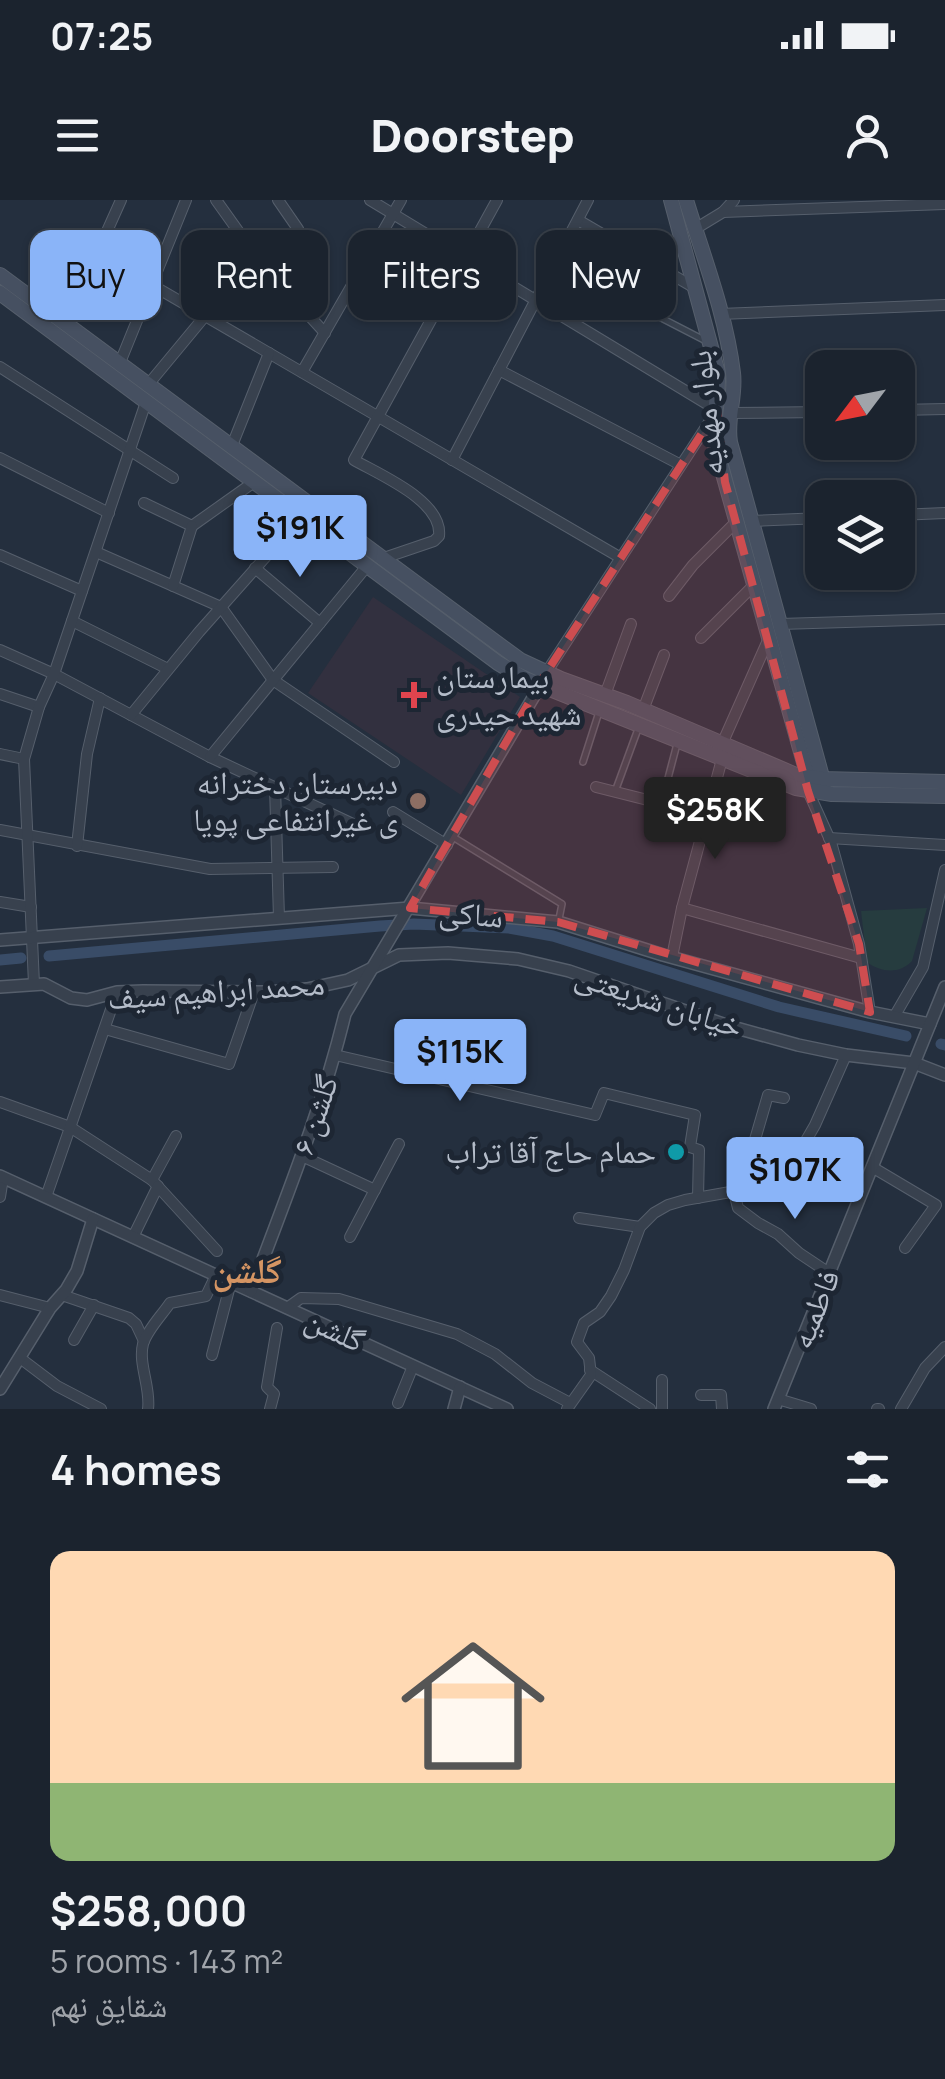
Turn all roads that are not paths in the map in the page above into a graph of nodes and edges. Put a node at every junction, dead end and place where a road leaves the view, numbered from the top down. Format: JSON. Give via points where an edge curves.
{"nodes":[{"id":1,"x":121,"y":200,"type":"edge"},
{"id":2,"x":186,"y":200,"type":"edge"},
{"id":3,"x":216,"y":200,"type":"edge"},
{"id":4,"x":278,"y":200,"type":"edge"},
{"id":5,"x":370,"y":200,"type":"edge"},
{"id":6,"x":402,"y":200,"type":"edge"},
{"id":7,"x":497,"y":200,"type":"edge"},
{"id":8,"x":588,"y":200,"type":"edge"},
{"id":9,"x":671,"y":200,"type":"edge"},
{"id":10,"x":686,"y":200,"type":"edge"},
{"id":11,"x":734,"y":200,"type":"edge"},
{"id":12,"x":945,"y":204,"type":"edge"},
{"id":13,"x":723,"y":212,"type":"junction"},
{"id":14,"x":394,"y":214,"type":"junction"},
{"id":15,"x":578,"y":220,"type":"junction"},
{"id":16,"x":695,"y":229,"type":"junction"},
{"id":17,"x":107,"y":230,"type":"edge"},
{"id":18,"x":238,"y":230,"type":"edge"},
{"id":19,"x":297,"y":230,"type":"edge"},
{"id":20,"x":420,"y":230,"type":"edge"},
{"id":21,"x":481,"y":230,"type":"edge"},
{"id":22,"x":573,"y":230,"type":"edge"},
{"id":23,"x":161,"y":262,"type":"edge"},
{"id":24,"x":0,"y":275,"type":"edge"},
{"id":25,"x":696,"y":288,"type":"junction"},
{"id":26,"x":516,"y":289,"type":"edge"},
{"id":27,"x":0,"y":292,"type":"edge"},
{"id":28,"x":536,"y":301,"type":"joint"},
{"id":29,"x":945,"y":304,"type":"edge"},
{"id":30,"x":720,"y":314,"type":"junction"},
{"id":31,"x":67,"y":320,"type":"edge"},
{"id":32,"x":138,"y":320,"type":"edge"},
{"id":33,"x":202,"y":320,"type":"edge"},
{"id":34,"x":212,"y":320,"type":"edge"},
{"id":35,"x":313,"y":320,"type":"edge"},
{"id":36,"x":432,"y":320,"type":"edge"},
{"id":37,"x":568,"y":320,"type":"edge"},
{"id":38,"x":666,"y":320,"type":"edge"},
{"id":39,"x":65,"y":325,"type":"junction"},
{"id":40,"x":325,"y":334,"type":"junction"},
{"id":41,"x":711,"y":344,"type":"junction"},
{"id":42,"x":269,"y":353,"type":"junction"},
{"id":43,"x":119,"y":365,"type":"junction"},
{"id":44,"x":0,"y":367,"type":"edge"},
{"id":45,"x":500,"y":370,"type":"junction"},
{"id":46,"x":302,"y":372,"type":"junction"},
{"id":47,"x":149,"y":393,"type":"junction"},
{"id":48,"x":945,"y":409,"type":"edge"},
{"id":49,"x":915,"y":410,"type":"edge"},
{"id":50,"x":724,"y":411,"type":"junction"},
{"id":51,"x":805,"y":412,"type":"edge"},
{"id":52,"x":379,"y":417,"type":"junction"},
{"id":53,"x":231,"y":448,"type":"junction"},
{"id":54,"x":130,"y":449,"type":"junction"},
{"id":55,"x":0,"y":458,"type":"edge"},
{"id":56,"x":452,"y":460,"type":"junction"},
{"id":57,"x":681,"y":465,"type":"junction"},
{"id":58,"x":173,"y":478,"type":"dead end"},
{"id":59,"x":254,"y":482,"type":"junction"},
{"id":60,"x":144,"y":504,"type":"dead end"},
{"id":61,"x":108,"y":513,"type":"junction"},
{"id":62,"x":945,"y":513,"type":"edge"},
{"id":63,"x":915,"y":514,"type":"edge"},
{"id":64,"x":300,"y":516,"type":"junction"},
{"id":65,"x":805,"y":519,"type":"edge"},
{"id":66,"x":743,"y":521,"type":"junction"},
{"id":67,"x":192,"y":526,"type":"junction"},
{"id":68,"x":96,"y":552,"type":"junction"},
{"id":69,"x":0,"y":555,"type":"edge"},
{"id":70,"x":621,"y":558,"type":"junction"},
{"id":71,"x":374,"y":563,"type":"junction"},
{"id":72,"x":255,"y":568,"type":"junction"},
{"id":73,"x":754,"y":585,"type":"junction"},
{"id":74,"x":173,"y":586,"type":"junction"},
{"id":75,"x":82,"y":591,"type":"junction"},
{"id":76,"x":669,"y":596,"type":"dead end"},
{"id":77,"x":221,"y":607,"type":"junction"},
{"id":78,"x":945,"y":619,"type":"edge"},
{"id":79,"x":72,"y":621,"type":"junction"},
{"id":80,"x":320,"y":623,"type":"junction"},
{"id":81,"x":631,"y":624,"type":"dead end"},
{"id":82,"x":780,"y":624,"type":"junction"},
{"id":83,"x":702,"y":638,"type":"dead end"},
{"id":84,"x":769,"y":638,"type":"junction"},
{"id":85,"x":0,"y":650,"type":"edge"},
{"id":86,"x":664,"y":655,"type":"dead end"},
{"id":87,"x":168,"y":669,"type":"junction"},
{"id":88,"x":54,"y":674,"type":"junction"},
{"id":89,"x":273,"y":680,"type":"junction"},
{"id":90,"x":543,"y":680,"type":"junction"},
{"id":91,"x":0,"y":694,"type":"edge"},
{"id":92,"x":100,"y":698,"type":"junction"},
{"id":93,"x":603,"y":702,"type":"junction"},
{"id":94,"x":39,"y":707,"type":"junction"},
{"id":95,"x":131,"y":715,"type":"junction"},
{"id":96,"x":641,"y":717,"type":"junction"},
{"id":97,"x":678,"y":740,"type":"junction"},
{"id":98,"x":722,"y":751,"type":"junction"},
{"id":99,"x":0,"y":754,"type":"edge"},
{"id":100,"x":210,"y":757,"type":"junction"},
{"id":101,"x":24,"y":759,"type":"junction"},
{"id":102,"x":394,"y":762,"type":"dead end"},
{"id":103,"x":583,"y":762,"type":"dead end"},
{"id":104,"x":945,"y":782,"type":"edge"},
{"id":105,"x":816,"y":785,"type":"junction"},
{"id":106,"x":274,"y":787,"type":"junction"},
{"id":107,"x":596,"y":787,"type":"dead end"},
{"id":108,"x":614,"y":792,"type":"junction"},
{"id":109,"x":945,"y":796,"type":"edge"},
{"id":110,"x":662,"y":804,"type":"junction"},
{"id":111,"x":393,"y":812,"type":"dead end"},
{"id":112,"x":707,"y":815,"type":"junction"},
{"id":113,"x":355,"y":824,"type":"dead end"},
{"id":114,"x":0,"y":830,"type":"edge"},
{"id":115,"x":28,"y":837,"type":"junction"},
{"id":116,"x":829,"y":838,"type":"junction"},
{"id":117,"x":450,"y":841,"type":"junction"},
{"id":118,"x":945,"y":845,"type":"edge"},
{"id":119,"x":78,"y":846,"type":"junction"},
{"id":120,"x":277,"y":868,"type":"junction"},
{"id":121,"x":333,"y":868,"type":"dead end"},
{"id":122,"x":945,"y":870,"type":"edge"},
{"id":123,"x":0,"y":902,"type":"edge"},
{"id":124,"x":31,"y":907,"type":"junction"},
{"id":125,"x":682,"y":908,"type":"junction"},
{"id":126,"x":408,"y":912,"type":"junction"},
{"id":127,"x":278,"y":918,"type":"junction"},
{"id":128,"x":558,"y":922,"type":"junction"},
{"id":129,"x":32,"y":938,"type":"junction"},
{"id":130,"x":0,"y":940,"type":"edge"},
{"id":131,"x":672,"y":956,"type":"junction"},
{"id":132,"x":861,"y":958,"type":"junction"},
{"id":133,"x":373,"y":969,"type":"junction"},
{"id":134,"x":34,"y":984,"type":"junction"},
{"id":135,"x":945,"y":986,"type":"edge"},
{"id":136,"x":0,"y":987,"type":"edge"},
{"id":137,"x":118,"y":992,"type":"junction"},
{"id":138,"x":254,"y":992,"type":"junction"},
{"id":139,"x":870,"y":1012,"type":"junction"},
{"id":140,"x":894,"y":1017,"type":"junction"},
{"id":141,"x":930,"y":1024,"type":"junction"},
{"id":142,"x":945,"y":1028,"type":"edge"},
{"id":143,"x":105,"y":1029,"type":"junction"},
{"id":144,"x":336,"y":1055,"type":"junction"},
{"id":145,"x":846,"y":1055,"type":"junction"},
{"id":146,"x":914,"y":1064,"type":"junction"},
{"id":147,"x":945,"y":1075,"type":"edge"},
{"id":148,"x":784,"y":1098,"type":"dead end"},
{"id":149,"x":0,"y":1102,"type":"edge"},
{"id":150,"x":70,"y":1127,"type":"junction"},
{"id":151,"x":176,"y":1136,"type":"dead end"},
{"id":152,"x":399,"y":1144,"type":"dead end"},
{"id":153,"x":302,"y":1156,"type":"junction"},
{"id":154,"x":872,"y":1166,"type":"junction"},
{"id":155,"x":2,"y":1177,"type":"edge"},
{"id":156,"x":155,"y":1183,"type":"junction"},
{"id":157,"x":375,"y":1190,"type":"junction"},
{"id":158,"x":737,"y":1191,"type":"junction"},
{"id":159,"x":0,"y":1197,"type":"edge"},
{"id":160,"x":46,"y":1197,"type":"junction"},
{"id":161,"x":698,"y":1198,"type":"junction"},
{"id":162,"x":579,"y":1218,"type":"dead end"},
{"id":163,"x":93,"y":1219,"type":"junction"},
{"id":164,"x":640,"y":1227,"type":"junction"},
{"id":165,"x":133,"y":1237,"type":"junction"},
{"id":166,"x":350,"y":1238,"type":"dead end"},
{"id":167,"x":905,"y":1248,"type":"dead end"},
{"id":168,"x":217,"y":1251,"type":"dead end"},
{"id":169,"x":830,"y":1273,"type":"junction"},
{"id":170,"x":216,"y":1276,"type":"junction"},
{"id":171,"x":231,"y":1282,"type":"junction"},
{"id":172,"x":251,"y":1292,"type":"junction"},
{"id":173,"x":62,"y":1295,"type":"junction"},
{"id":174,"x":0,"y":1296,"type":"edge"},
{"id":175,"x":94,"y":1306,"type":"junction"},
{"id":176,"x":50,"y":1308,"type":"junction"},
{"id":177,"x":287,"y":1308,"type":"junction"},
{"id":178,"x":277,"y":1328,"type":"dead end"},
{"id":179,"x":74,"y":1340,"type":"dead end"},
{"id":180,"x":144,"y":1340,"type":"junction"},
{"id":181,"x":945,"y":1347,"type":"edge"},
{"id":182,"x":212,"y":1355,"type":"dead end"},
{"id":183,"x":20,"y":1358,"type":"junction"},
{"id":184,"x":413,"y":1366,"type":"junction"},
{"id":185,"x":590,"y":1370,"type":"junction"},
{"id":186,"x":662,"y":1380,"type":"dead end"},
{"id":187,"x":460,"y":1387,"type":"junction"},
{"id":188,"x":0,"y":1389,"type":"edge"},
{"id":189,"x":700,"y":1396,"type":"dead end"},
{"id":190,"x":398,"y":1403,"type":"dead end"},
{"id":191,"x":776,"y":1404,"type":"edge"},
{"id":192,"x":568,"y":1406,"type":"edge"},
{"id":193,"x":100,"y":1409,"type":"edge"},
{"id":194,"x":148,"y":1409,"type":"edge"},
{"id":195,"x":270,"y":1409,"type":"edge"},
{"id":196,"x":454,"y":1409,"type":"edge"},
{"id":197,"x":508,"y":1409,"type":"edge"},
{"id":198,"x":650,"y":1409,"type":"edge"},
{"id":199,"x":662,"y":1409,"type":"edge"},
{"id":200,"x":722,"y":1409,"type":"edge"},
{"id":201,"x":810,"y":1409,"type":"edge"},
{"id":202,"x":902,"y":1409,"type":"edge"}],
"edges":[{"from":1,"to":17,"type":"street"},
{"from":2,"to":23,"type":"street"},
{"from":3,"to":18,"type":"street"},
{"from":4,"to":19,"type":"street"},
{"from":5,"to":14,"type":"street"},
{"from":6,"to":14,"type":"street"},
{"from":7,"to":21,"type":"street"},
{"from":8,"to":15,"type":"street"},
{"from":9,"to":25,"type":"main road","name":"بلوار مهدیه"},
{"from":10,"to":16,"type":"main road","name":"بلوار مهدیه"},
{"from":11,"to":13,"type":"street"},
{"from":12,"to":13,"type":"street"},
{"from":13,"to":16,"type":"street"},
{"from":14,"to":20,"type":"street"},
{"from":14,"to":40,"type":"street"},
{"from":15,"to":22,"type":"street"},
{"from":15,"to":25,"type":"street"},
{"from":16,"to":30,"type":"main road","name":"بلوار مهدیه"},
{"from":24,"to":39,"type":"main road"},
{"from":25,"to":41,"type":"main road","name":"بلوار مهدیه"},
{"from":26,"to":28,"type":"street"},
{"from":27,"to":47,"type":"main road"},
{"from":28,"to":45,"type":"street"},
{"from":29,"to":30,"type":"street"},
{"from":30,"to":50,"type":"main road","name":"بلوار مهدیه","via":[[733,371]]},
{"from":31,"to":39,"type":"street"},
{"from":32,"to":43,"type":"street"},
{"from":33,"to":47,"type":"street"},
{"from":34,"to":42,"type":"street"},
{"from":35,"to":40,"type":"street"},
{"from":36,"to":52,"type":"street"},
{"from":37,"to":50,"type":"street"},
{"from":38,"to":41,"type":"lane"},
{"from":39,"to":43,"type":"main road"},
{"from":40,"to":46,"type":"street"},
{"from":41,"to":50,"type":"main road","name":"بلوار مهدیه"},
{"from":42,"to":46,"type":"street"},
{"from":42,"to":53,"type":"street"},
{"from":43,"to":47,"type":"main road"},
{"from":44,"to":54,"type":"street"},
{"from":45,"to":56,"type":"street"},
{"from":45,"to":57,"type":"street"},
{"from":46,"to":52,"type":"street"},
{"from":47,"to":53,"type":"main road"},
{"from":47,"to":54,"type":"street"},
{"from":47,"to":59,"type":"main road"},
{"from":48,"to":49,"type":"street"},
{"from":50,"to":51,"type":"street"},
{"from":50,"to":57,"type":"street"},
{"from":50,"to":66,"type":"main road","name":"بلوار مهدیه","via":[[714,436]]},
{"from":52,"to":56,"type":"street"},
{"from":52,"to":71,"type":"street","via":[[354,460],[424,503],[440,528],[434,541]]},
{"from":53,"to":71,"type":"main road"},
{"from":54,"to":58,"type":"street"},
{"from":54,"to":61,"type":"street"},
{"from":55,"to":61,"type":"street"},
{"from":56,"to":70,"type":"street"},
{"from":57,"to":70,"type":"street"},
{"from":59,"to":64,"type":"main road"},
{"from":59,"to":67,"type":"street"},
{"from":60,"to":67,"type":"street"},
{"from":61,"to":68,"type":"street"},
{"from":62,"to":63,"type":"street"},
{"from":64,"to":71,"type":"main road"},
{"from":64,"to":72,"type":"street"},
{"from":65,"to":66,"type":"street"},
{"from":66,"to":73,"type":"main road","name":"بلوار مهدیه"},
{"from":66,"to":76,"type":"street"},
{"from":66,"to":82,"type":"main road","name":"بلوار مهدیه"},
{"from":67,"to":74,"type":"street"},
{"from":68,"to":74,"type":"street"},
{"from":68,"to":75,"type":"street"},
{"from":69,"to":75,"type":"street"},
{"from":70,"to":90,"type":"street"},
{"from":71,"to":80,"type":"street"},
{"from":71,"to":90,"type":"main road"},
{"from":72,"to":77,"type":"street"},
{"from":72,"to":80,"type":"street"},
{"from":73,"to":83,"type":"street"},
{"from":73,"to":84,"type":"main road","name":"بلوار مهدیه"},
{"from":74,"to":77,"type":"street"},
{"from":75,"to":79,"type":"street"},
{"from":77,"to":87,"type":"street"},
{"from":77,"to":89,"type":"street"},
{"from":78,"to":82,"type":"street"},
{"from":79,"to":87,"type":"street"},
{"from":79,"to":88,"type":"street"},
{"from":80,"to":89,"type":"street"},
{"from":81,"to":93,"type":"street"},
{"from":82,"to":105,"type":"main road","name":"بلوار مهدیه"},
{"from":84,"to":98,"type":"street"},
{"from":84,"to":105,"type":"main road","name":"بلوار مهدیه"},
{"from":85,"to":88,"type":"street"},
{"from":86,"to":96,"type":"street"},
{"from":87,"to":95,"type":"street"},
{"from":88,"to":92,"type":"street"},
{"from":88,"to":94,"type":"street"},
{"from":89,"to":100,"type":"street"},
{"from":89,"to":102,"type":"street"},
{"from":90,"to":93,"type":"main road"},
{"from":90,"to":117,"type":"street","name":"گلشن ۶"},
{"from":91,"to":94,"type":"street"},
{"from":92,"to":95,"type":"street"},
{"from":92,"to":119,"type":"street"},
{"from":93,"to":96,"type":"main road"},
{"from":93,"to":103,"type":"lane"},
{"from":94,"to":101,"type":"street"},
{"from":95,"to":100,"type":"street"},
{"from":96,"to":97,"type":"main road"},
{"from":96,"to":98,"type":"main road"},
{"from":96,"to":108,"type":"lane"},
{"from":97,"to":98,"type":"main road"},
{"from":97,"to":110,"type":"lane"},
{"from":98,"to":105,"type":"main road"},
{"from":98,"to":112,"type":"street"},
{"from":99,"to":101,"type":"street"},
{"from":100,"to":106,"type":"street"},
{"from":101,"to":115,"type":"street"},
{"from":104,"to":105,"type":"main road"},
{"from":105,"to":109,"type":"main road"},
{"from":105,"to":116,"type":"street"},
{"from":106,"to":113,"type":"street"},
{"from":106,"to":120,"type":"street"},
{"from":107,"to":108,"type":"street"},
{"from":108,"to":110,"type":"street"},
{"from":110,"to":112,"type":"street"},
{"from":111,"to":117,"type":"street"},
{"from":112,"to":125,"type":"street"},
{"from":114,"to":115,"type":"street"},
{"from":115,"to":119,"type":"street"},
{"from":115,"to":124,"type":"street"},
{"from":116,"to":118,"type":"street"},
{"from":116,"to":132,"type":"street"},
{"from":117,"to":126,"type":"street","name":"گلشن ۶"},
{"from":117,"to":128,"type":"lane","via":[[562,904]]},
{"from":119,"to":120,"type":"street","via":[[210,869]]},
{"from":120,"to":121,"type":"street"},
{"from":120,"to":127,"type":"street"},
{"from":122,"to":140,"type":"street","via":[[923,967]]},
{"from":123,"to":124,"type":"street"},
{"from":124,"to":129,"type":"street"},
{"from":125,"to":131,"type":"street"},
{"from":125,"to":132,"type":"street"},
{"from":126,"to":127,"type":"street","name":"ساکی"},
{"from":126,"to":128,"type":"street","name":"ساکی"},
{"from":126,"to":133,"type":"street","name":"گلشن ۶"},
{"from":127,"to":129,"type":"street","name":"ساکی"},
{"from":128,"to":131,"type":"street","name":"ساکی"},
{"from":129,"to":130,"type":"street","name":"ساکی"},
{"from":129,"to":134,"type":"street"},
{"from":131,"to":139,"type":"street","name":"ساکی"},
{"from":132,"to":139,"type":"street"},
{"from":133,"to":138,"type":"street","name":"محمد ابراهیم سیف","via":[[306,989]]},
{"from":133,"to":144,"type":"street","name":"گلشن ۶","via":[[345,1014]]},
{"from":133,"to":145,"type":"street","name":"خیابان شریعتی","via":[[399,955],[518,958],[730,1026]]},
{"from":134,"to":136,"type":"street","name":"محمد ابراهیم سیف"},
{"from":134,"to":137,"type":"street","name":"محمد ابراهیم سیف","via":[[86,1000]]},
{"from":135,"to":141,"type":"street","name":"فاطمیه"},
{"from":137,"to":138,"type":"street","name":"محمد ابراهیم سیف"},
{"from":137,"to":143,"type":"street"},
{"from":138,"to":143,"type":"street","via":[[229,1064]]},
{"from":139,"to":140,"type":"street","name":"ساکی"},
{"from":140,"to":141,"type":"street","name":"ساکی"},
{"from":141,"to":142,"type":"street"},
{"from":141,"to":146,"type":"street","name":"فاطمیه"},
{"from":143,"to":150,"type":"street"},
{"from":144,"to":153,"type":"street","name":"گلشن ۶"},
{"from":144,"to":161,"type":"street","via":[[594,1115],[604,1092],[695,1115],[690,1146],[698,1150]]},
{"from":145,"to":146,"type":"street","name":"خیابان شریعتی"},
{"from":145,"to":158,"type":"street","via":[[786,1171]]},
{"from":146,"to":147,"type":"street","name":"خیابان شریعتی"},
{"from":146,"to":154,"type":"street","name":"فاطمیه"},
{"from":148,"to":158,"type":"street","via":[[768,1095]]},
{"from":149,"to":150,"type":"street"},
{"from":150,"to":156,"type":"street"},
{"from":150,"to":160,"type":"street"},
{"from":151,"to":156,"type":"street"},
{"from":152,"to":157,"type":"street"},
{"from":153,"to":157,"type":"street"},
{"from":153,"to":172,"type":"street","name":"گلشن ۶"},
{"from":154,"to":167,"type":"street","via":[[936,1205]]},
{"from":154,"to":169,"type":"street","name":"فاطمیه"},
{"from":155,"to":159,"type":"street"},
{"from":155,"to":160,"type":"street","name":"گلشن"},
{"from":156,"to":165,"type":"street"},
{"from":156,"to":168,"type":"street"},
{"from":157,"to":166,"type":"street"},
{"from":158,"to":161,"type":"street"},
{"from":158,"to":169,"type":"street","via":[[738,1208]]},
{"from":160,"to":163,"type":"street","name":"گلشن"},
{"from":161,"to":164,"type":"street","via":[[668,1205]]},
{"from":162,"to":164,"type":"street"},
{"from":163,"to":165,"type":"street","name":"گلشن"},
{"from":163,"to":173,"type":"street","via":[[78,1271]]},
{"from":164,"to":185,"type":"street","via":[[611,1296],[584,1323],[577,1342]]},
{"from":165,"to":170,"type":"street","name":"گلشن"},
{"from":169,"to":191,"type":"street","name":"فاطمیه"},
{"from":170,"to":171,"type":"street","name":"گلشن"},
{"from":170,"to":180,"type":"street","via":[[206,1296],[170,1303]]},
{"from":171,"to":172,"type":"street","name":"گلشن"},
{"from":171,"to":182,"type":"street"},
{"from":172,"to":177,"type":"street","name":"گلشن"},
{"from":173,"to":175,"type":"street"},
{"from":173,"to":176,"type":"street"},
{"from":174,"to":176,"type":"street"},
{"from":175,"to":179,"type":"street"},
{"from":175,"to":180,"type":"street","via":[[129,1318]]},
{"from":176,"to":183,"type":"street"},
{"from":177,"to":184,"type":"street","name":"گلشن"},
{"from":177,"to":192,"type":"street","via":[[300,1298],[339,1299],[457,1334]]},
{"from":178,"to":195,"type":"street","via":[[266,1387],[274,1394]]},
{"from":180,"to":194,"type":"street"},
{"from":181,"to":202,"type":"street"},
{"from":183,"to":188,"type":"street"},
{"from":183,"to":193,"type":"street"},
{"from":184,"to":187,"type":"street","name":"گلشن"},
{"from":184,"to":190,"type":"street"},
{"from":185,"to":192,"type":"street"},
{"from":185,"to":198,"type":"street"},
{"from":186,"to":199,"type":"street"},
{"from":187,"to":196,"type":"street"},
{"from":187,"to":197,"type":"street","name":"گلشن"},
{"from":189,"to":200,"type":"street","via":[[721,1395]]},
{"from":191,"to":201,"type":"street"}]}
